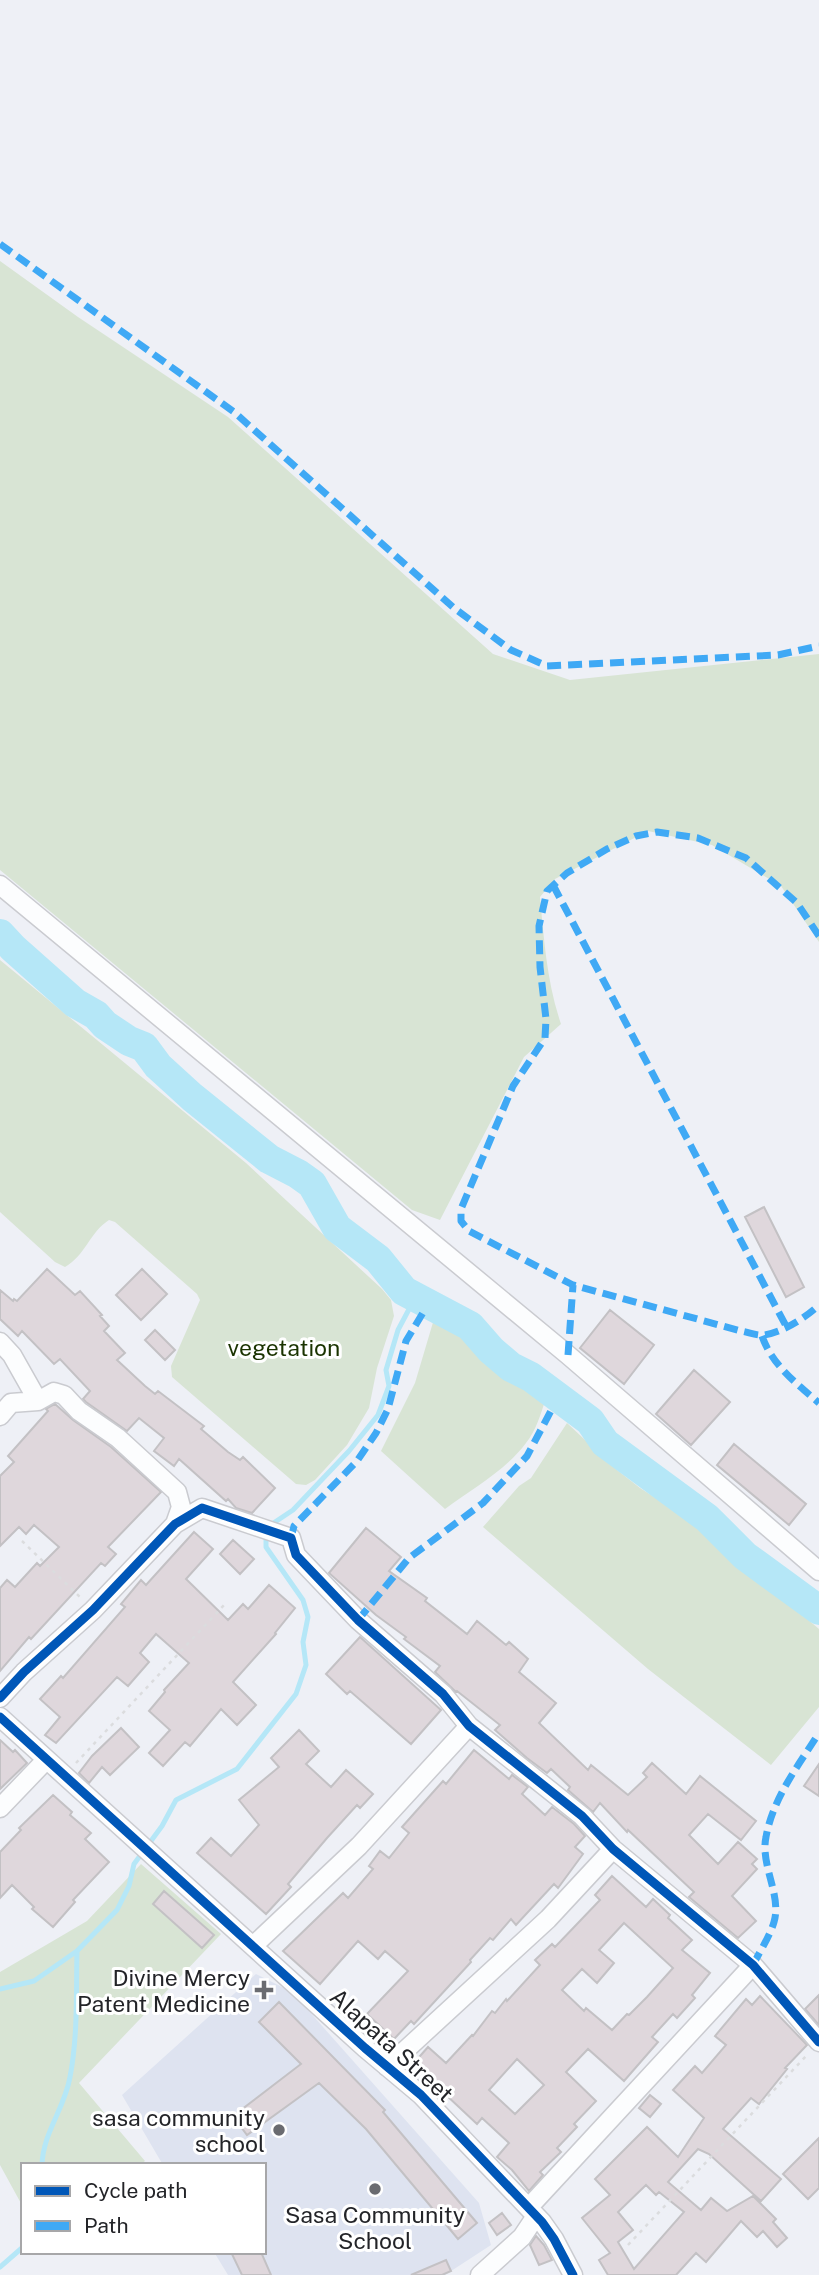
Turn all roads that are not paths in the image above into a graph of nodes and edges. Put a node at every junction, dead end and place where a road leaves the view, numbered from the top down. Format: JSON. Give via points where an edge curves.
{"nodes":[{"id":1,"x":0,"y":885,"type":"edge"},
{"id":2,"x":0,"y":1342,"type":"edge"},
{"id":3,"x":38,"y":1401,"type":"junction"},
{"id":4,"x":0,"y":1416,"type":"edge"},
{"id":5,"x":175,"y":1524,"type":"junction"},
{"id":6,"x":819,"y":1571,"type":"edge"},
{"id":7,"x":0,"y":1698,"type":"edge"},
{"id":8,"x":0,"y":1717,"type":"edge"},
{"id":9,"x":470,"y":1726,"type":"junction"},
{"id":10,"x":46,"y":1760,"type":"junction"},
{"id":11,"x":0,"y":1808,"type":"edge"},
{"id":12,"x":613,"y":1849,"type":"junction"},
{"id":13,"x":253,"y":1946,"type":"junction"},
{"id":14,"x":753,"y":1965,"type":"junction"},
{"id":15,"x":814,"y":2048,"type":"edge"},
{"id":16,"x":387,"y":2067,"type":"junction"},
{"id":17,"x":532,"y":2212,"type":"junction"},
{"id":18,"x":480,"y":2275,"type":"edge"},
{"id":19,"x":573,"y":2275,"type":"edge"}],
"edges":[{"from":1,"to":6,"type":"street","via":[[568,1355]]},
{"from":2,"to":3,"type":"street"},
{"from":3,"to":4,"type":"street","via":[[11,1403]]},
{"from":3,"to":5,"type":"street","via":[[54,1392],[64,1395],[118,1437],[177,1492],[181,1507]]},
{"from":5,"to":7,"type":"street"},
{"from":5,"to":9,"type":"street","via":[[202,1508],[291,1538],[296,1555],[358,1620],[443,1694]]},
{"from":8,"to":10,"type":"street"},
{"from":9,"to":12,"type":"street","via":[[582,1816]]},
{"from":9,"to":13,"type":"street","via":[[359,1846]]},
{"from":10,"to":11,"type":"street"},
{"from":10,"to":13,"type":"street","name":"Alapata Street"},
{"from":12,"to":14,"type":"street"},
{"from":12,"to":16,"type":"street","via":[[548,1919]]},
{"from":13,"to":16,"type":"street","name":"Alapata Street"},
{"from":14,"to":15,"type":"street"},
{"from":14,"to":17,"type":"street"},
{"from":16,"to":17,"type":"street","name":"Alapata Street","via":[[421,2095]]},
{"from":17,"to":18,"type":"street","via":[[522,2237]]},
{"from":17,"to":19,"type":"street","name":"Alapata Street","via":[[554,2239]]}]}
